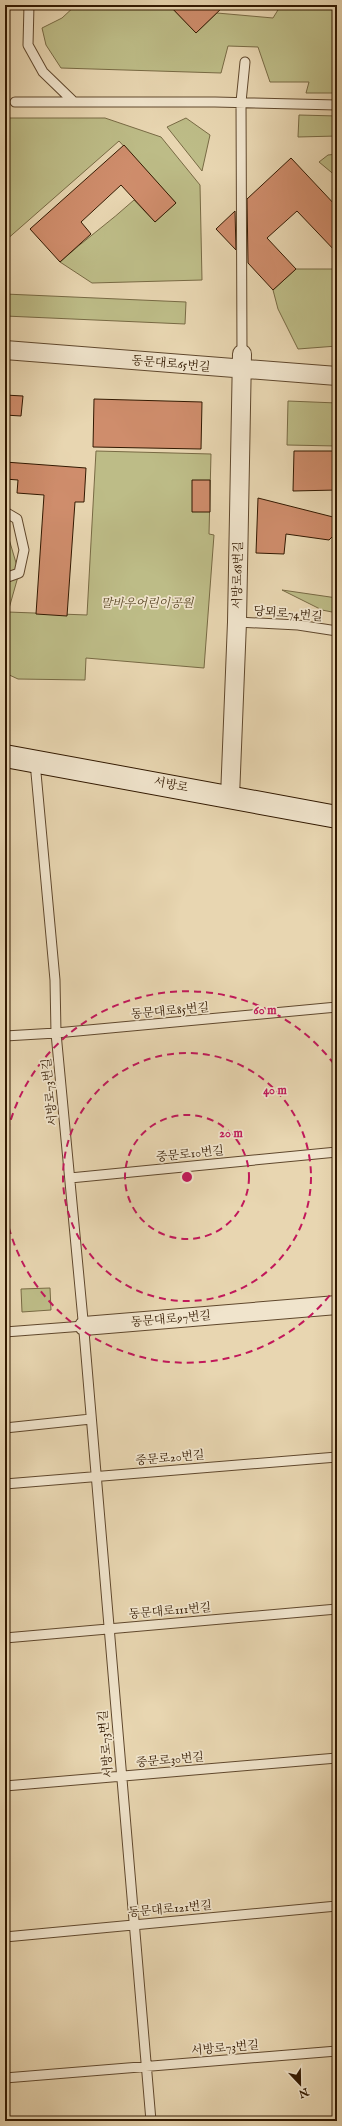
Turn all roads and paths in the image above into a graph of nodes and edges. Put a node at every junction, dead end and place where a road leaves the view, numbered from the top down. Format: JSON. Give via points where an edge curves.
{"nodes":[{"id":1,"x":29,"y":5,"type":"edge"},
{"id":2,"x":245,"y":62,"type":"dead end"},
{"id":3,"x":15,"y":102,"type":"dead end"},
{"id":4,"x":74,"y":102,"type":"junction"},
{"id":5,"x":241,"y":102,"type":"junction"},
{"id":6,"x":337,"y":106,"type":"edge"},
{"id":7,"x":5,"y":350,"type":"edge"},
{"id":8,"x":243,"y":362,"type":"junction"},
{"id":9,"x":337,"y":376,"type":"edge"},
{"id":10,"x":5,"y":512,"type":"edge"},
{"id":11,"x":5,"y":578,"type":"edge"},
{"id":12,"x":236,"y":622,"type":"junction"},
{"id":13,"x":337,"y":631,"type":"edge"},
{"id":14,"x":5,"y":756,"type":"edge"},
{"id":15,"x":35,"y":762,"type":"junction"},
{"id":16,"x":230,"y":797,"type":"junction"},
{"id":17,"x":337,"y":817,"type":"edge"},
{"id":18,"x":337,"y":1007,"type":"edge"},
{"id":19,"x":56,"y":1033,"type":"junction"},
{"id":20,"x":5,"y":1036,"type":"edge"},
{"id":21,"x":337,"y":1152,"type":"edge"},
{"id":22,"x":70,"y":1178,"type":"junction"},
{"id":23,"x":337,"y":1305,"type":"edge"},
{"id":24,"x":84,"y":1326,"type":"junction"},
{"id":25,"x":5,"y":1332,"type":"edge"},
{"id":26,"x":91,"y":1419,"type":"junction"},
{"id":27,"x":5,"y":1428,"type":"edge"},
{"id":28,"x":337,"y":1457,"type":"edge"},
{"id":29,"x":96,"y":1476,"type":"junction"},
{"id":30,"x":5,"y":1484,"type":"edge"},
{"id":31,"x":337,"y":1609,"type":"edge"},
{"id":32,"x":109,"y":1629,"type":"junction"},
{"id":33,"x":5,"y":1638,"type":"edge"},
{"id":34,"x":337,"y":1758,"type":"edge"},
{"id":35,"x":121,"y":1776,"type":"junction"},
{"id":36,"x":5,"y":1786,"type":"edge"},
{"id":37,"x":337,"y":1906,"type":"edge"},
{"id":38,"x":134,"y":1925,"type":"junction"},
{"id":39,"x":5,"y":1937,"type":"edge"},
{"id":40,"x":337,"y":2051,"type":"edge"},
{"id":41,"x":146,"y":2067,"type":"junction"},
{"id":42,"x":5,"y":2078,"type":"edge"},
{"id":43,"x":151,"y":2121,"type":"edge"}],
"edges":[{"from":1,"to":4,"type":"lane","via":[[28,45],[43,72]]},
{"from":2,"to":5,"type":"lane"},
{"from":3,"to":4,"type":"lane"},
{"from":4,"to":5,"type":"lane"},
{"from":5,"to":6,"type":"lane"},
{"from":5,"to":8,"type":"lane"},
{"from":7,"to":8,"type":"street","name":"동문대로65번길"},
{"from":8,"to":9,"type":"street","name":"동문대로65번길"},
{"from":8,"to":12,"type":"street","name":"서방로68번길"},
{"from":10,"to":11,"type":"lane","via":[[17,519],[24,550],[19,573]]},
{"from":12,"to":13,"type":"lane","name":"당뫼로74번길","via":[[298,625]]},
{"from":12,"to":16,"type":"street","name":"서방로68번길"},
{"from":14,"to":15,"type":"main road","name":"서방로"},
{"from":15,"to":16,"type":"main road","name":"서방로"},
{"from":15,"to":19,"type":"lane","name":"서방로73번길","via":[[54,980]]},
{"from":16,"to":17,"type":"main road","name":"서방로"},
{"from":18,"to":19,"type":"lane","name":"동문대로85번길"},
{"from":19,"to":20,"type":"lane","name":"동문대로85번길"},
{"from":19,"to":22,"type":"lane","name":"서방로73번길"},
{"from":21,"to":22,"type":"lane","name":"중문로10번길"},
{"from":22,"to":24,"type":"lane","name":"서방로73번길"},
{"from":23,"to":24,"type":"street","name":"동문대로97번길"},
{"from":24,"to":25,"type":"lane","name":"동문대로97번길"},
{"from":24,"to":26,"type":"lane","name":"서방로73번길"},
{"from":26,"to":27,"type":"lane"},
{"from":26,"to":29,"type":"lane","name":"서방로73번길"},
{"from":28,"to":29,"type":"lane","name":"중문로20번길"},
{"from":29,"to":30,"type":"lane","name":"중문로20번길"},
{"from":29,"to":32,"type":"lane","name":"서방로73번길"},
{"from":31,"to":32,"type":"lane","name":"동문대로111번길"},
{"from":32,"to":33,"type":"lane","name":"동문대로111번길"},
{"from":32,"to":35,"type":"lane","name":"서방로73번길"},
{"from":34,"to":35,"type":"lane","name":"중문로30번길"},
{"from":35,"to":36,"type":"lane","name":"중문로30번길"},
{"from":35,"to":38,"type":"lane","name":"서방로73번길"},
{"from":37,"to":38,"type":"lane","name":"동문대로121번길"},
{"from":38,"to":39,"type":"lane","name":"동문대로121번길"},
{"from":38,"to":41,"type":"lane","name":"서방로73번길"},
{"from":40,"to":41,"type":"lane","name":"서방로73번길"},
{"from":41,"to":42,"type":"lane","name":"서방로73번길"},
{"from":41,"to":43,"type":"lane","name":"서방로73번길"}]}
